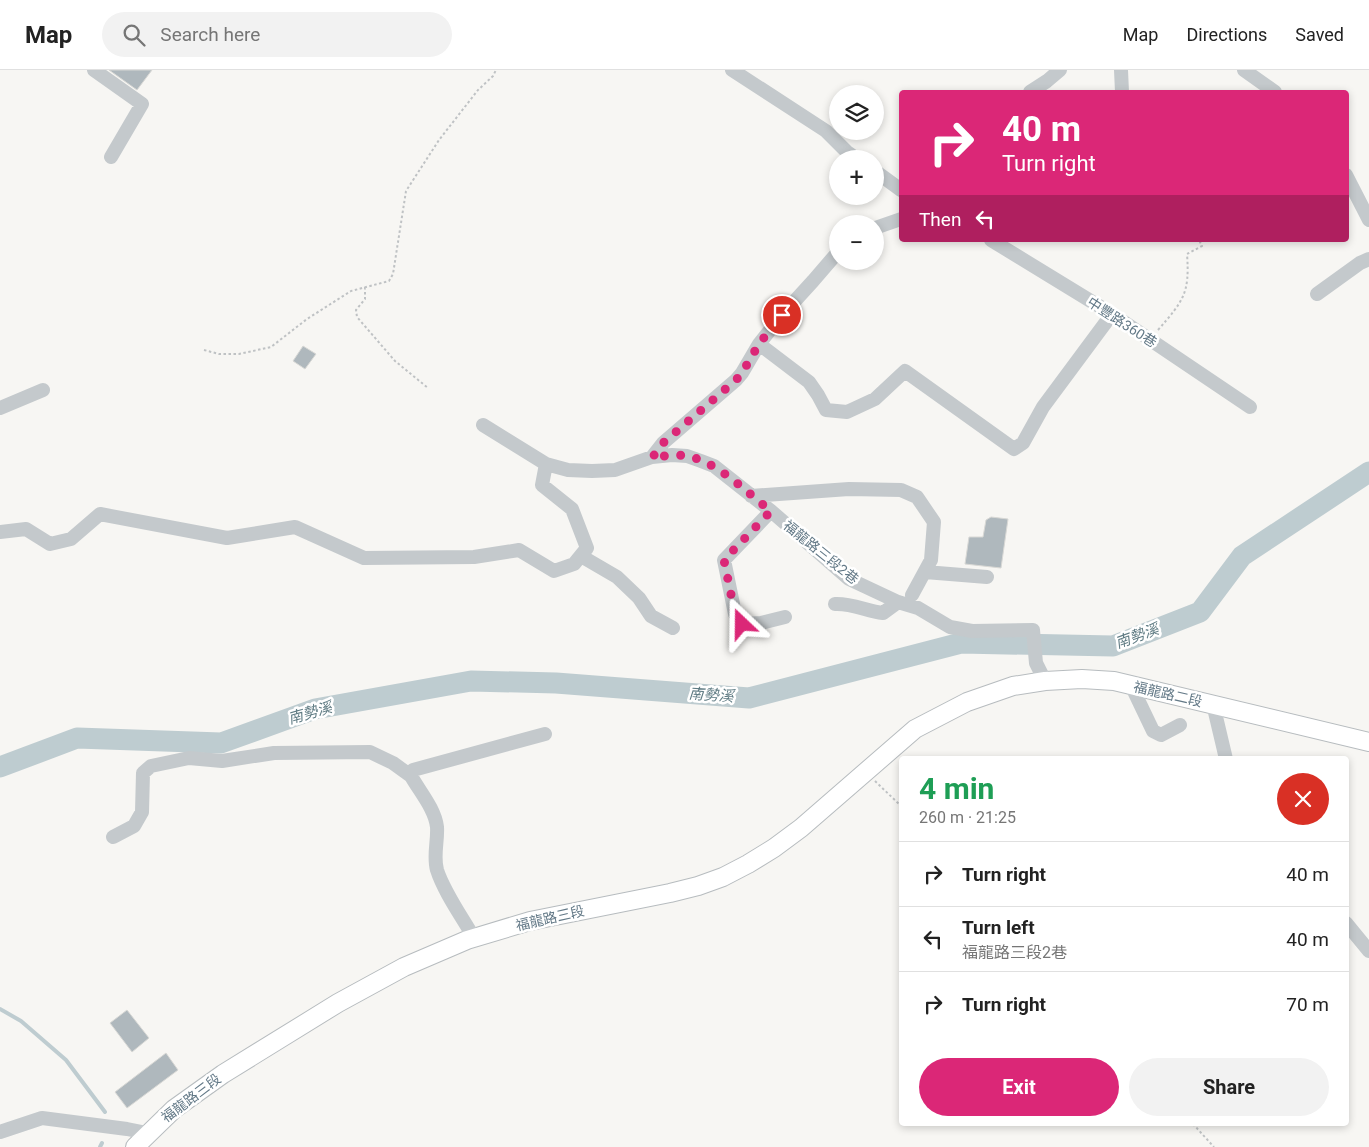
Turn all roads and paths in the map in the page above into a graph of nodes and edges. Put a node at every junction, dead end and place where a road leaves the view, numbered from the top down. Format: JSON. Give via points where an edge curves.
{"nodes":[{"id":1,"x":94,"y":70,"type":"edge"},
{"id":2,"x":496,"y":70,"type":"edge"},
{"id":3,"x":732,"y":70,"type":"edge"},
{"id":4,"x":1060,"y":70,"type":"edge"},
{"id":5,"x":1122,"y":70,"type":"edge"},
{"id":6,"x":1244,"y":70,"type":"edge"},
{"id":7,"x":1033,"y":90,"type":"edge"},
{"id":8,"x":1122,"y":90,"type":"edge"},
{"id":9,"x":1272,"y":90,"type":"edge"},
{"id":10,"x":845,"y":150,"type":"edge"},
{"id":11,"x":111,"y":157,"type":"dead end"},
{"id":12,"x":884,"y":178,"type":"edge"},
{"id":13,"x":1349,"y":181,"type":"edge"},
{"id":14,"x":899,"y":189,"type":"edge"},
{"id":15,"x":899,"y":220,"type":"edge"},
{"id":16,"x":1369,"y":220,"type":"edge"},
{"id":17,"x":884,"y":225,"type":"edge"},
{"id":18,"x":994,"y":242,"type":"edge"},
{"id":19,"x":1200,"y":242,"type":"edge"},
{"id":20,"x":1369,"y":259,"type":"edge"},
{"id":21,"x":829,"y":263,"type":"edge"},
{"id":22,"x":365,"y":287,"type":"junction"},
{"id":23,"x":1316,"y":294,"type":"dead end"},
{"id":24,"x":1112,"y":314,"type":"junction"},
{"id":25,"x":1150,"y":340,"type":"junction"},
{"id":26,"x":759,"y":344,"type":"junction"},
{"id":27,"x":204,"y":350,"type":"dead end"},
{"id":28,"x":428,"y":388,"type":"dead end"},
{"id":29,"x":43,"y":390,"type":"dead end"},
{"id":30,"x":1250,"y":407,"type":"dead end"},
{"id":31,"x":0,"y":408,"type":"edge"},
{"id":32,"x":483,"y":425,"type":"dead end"},
{"id":33,"x":652,"y":458,"type":"junction"},
{"id":34,"x":546,"y":464,"type":"junction"},
{"id":35,"x":751,"y":496,"type":"junction"},
{"id":36,"x":771,"y":511,"type":"junction"},
{"id":37,"x":0,"y":532,"type":"edge"},
{"id":38,"x":581,"y":556,"type":"junction"},
{"id":39,"x":925,"y":572,"type":"junction"},
{"id":40,"x":987,"y":577,"type":"dead end"},
{"id":41,"x":912,"y":595,"type":"dead end"},
{"id":42,"x":898,"y":602,"type":"junction"},
{"id":43,"x":835,"y":604,"type":"dead end"},
{"id":44,"x":785,"y":617,"type":"dead end"},
{"id":45,"x":673,"y":628,"type":"dead end"},
{"id":46,"x":1046,"y":681,"type":"junction"},
{"id":47,"x":1131,"y":685,"type":"junction"},
{"id":48,"x":967,"y":702,"type":"joint"},
{"id":49,"x":1213,"y":704,"type":"junction"},
{"id":50,"x":1180,"y":725,"type":"dead end"},
{"id":51,"x":545,"y":734,"type":"dead end"},
{"id":52,"x":1369,"y":742,"type":"edge"},
{"id":53,"x":1225,"y":756,"type":"edge"},
{"id":54,"x":865,"y":771,"type":"junction"},
{"id":55,"x":411,"y":776,"type":"junction"},
{"id":56,"x":899,"y":804,"type":"edge"},
{"id":57,"x":113,"y":837,"type":"dead end"},
{"id":58,"x":1349,"y":927,"type":"edge"},
{"id":59,"x":474,"y":938,"type":"junction"},
{"id":60,"x":1369,"y":951,"type":"edge"},
{"id":61,"x":1195,"y":1126,"type":"edge"},
{"id":62,"x":0,"y":1132,"type":"edge"},
{"id":63,"x":147,"y":1133,"type":"junction"},
{"id":64,"x":135,"y":1147,"type":"edge"},
{"id":65,"x":1214,"y":1147,"type":"edge"}],
"edges":[{"from":1,"to":11,"type":"street","via":[[142,104]]},
{"from":2,"to":22,"type":"path","via":[[439,140],[406,191],[392,278],[387,283]]},
{"from":3,"to":10,"type":"street","via":[[826,131]]},
{"from":4,"to":7,"type":"street"},
{"from":5,"to":8,"type":"street"},
{"from":6,"to":9,"type":"street"},
{"from":12,"to":14,"type":"street"},
{"from":13,"to":16,"type":"street"},
{"from":15,"to":17,"type":"street"},
{"from":18,"to":24,"type":"street","name":"中豐路360巷"},
{"from":19,"to":25,"type":"path","via":[[1202,246],[1187,254],[1187,289],[1180,304]]},
{"from":20,"to":23,"type":"street"},
{"from":21,"to":26,"type":"street"},
{"from":22,"to":27,"type":"path","via":[[351,291],[307,319],[272,347],[239,354]]},
{"from":22,"to":28,"type":"path","via":[[365,299],[356,310],[357,317],[395,361]]},
{"from":24,"to":25,"type":"street","name":"中豐路360巷"},
{"from":24,"to":26,"type":"street","via":[[1043,407],[1023,443],[1014,448],[905,371],[875,399],[847,412],[826,410],[809,382]]},
{"from":25,"to":30,"type":"street","name":"中豐路360巷"},
{"from":26,"to":33,"type":"street","via":[[736,380],[663,443]]},
{"from":29,"to":31,"type":"street"},
{"from":32,"to":34,"type":"street","name":"福龍路三段2巷"},
{"from":33,"to":34,"type":"street","name":"福龍路三段2巷","via":[[615,470],[592,472]]},
{"from":33,"to":35,"type":"street","name":"福龍路三段2巷","via":[[672,455],[701,460],[714,466]]},
{"from":34,"to":38,"type":"street","via":[[542,485],[572,509],[587,548]]},
{"from":35,"to":36,"type":"street","name":"福龍路三段2巷"},
{"from":35,"to":39,"type":"street","via":[[849,489],[901,490],[917,497],[934,522],[931,560]]},
{"from":36,"to":42,"type":"street","name":"福龍路三段2巷","via":[[849,579]]},
{"from":36,"to":44,"type":"street","via":[[724,560],[735,614],[742,624]]},
{"from":37,"to":38,"type":"street","via":[[26,529],[50,544],[71,539],[100,514],[227,538],[295,527],[364,558],[474,557],[519,550],[554,571],[574,564]]},
{"from":38,"to":45,"type":"street","via":[[618,577],[651,616]]},
{"from":39,"to":40,"type":"street"},
{"from":39,"to":41,"type":"street"},
{"from":42,"to":43,"type":"street","via":[[883,613]]},
{"from":42,"to":46,"type":"street","name":"福龍路三段2巷","via":[[918,608],[950,627],[972,631],[1033,630],[1036,663]]},
{"from":46,"to":47,"type":"main road","name":"福龍路二段","via":[[1082,679]]},
{"from":46,"to":48,"type":"main road","name":"福龍路二段","via":[[1014,686]]},
{"from":47,"to":49,"type":"main road","name":"福龍路二段"},
{"from":47,"to":50,"type":"street","via":[[1153,731],[1160,734]]},
{"from":48,"to":54,"type":"main road","name":"福龍路三段","via":[[915,729]]},
{"from":49,"to":52,"type":"main road","name":"福龍路二段"},
{"from":49,"to":53,"type":"street"},
{"from":51,"to":55,"type":"street","via":[[413,770]]},
{"from":54,"to":56,"type":"path"},
{"from":54,"to":59,"type":"main road","name":"福龍路三段","via":[[774,848],[723,876],[680,891],[530,921]]},
{"from":55,"to":57,"type":"street","via":[[370,752],[274,753],[222,761],[188,758],[151,766],[143,773],[142,812],[134,826]]},
{"from":55,"to":59,"type":"street","via":[[432,810],[437,826],[437,870]]},
{"from":58,"to":60,"type":"street"},
{"from":59,"to":63,"type":"main road","name":"福龍路三段","via":[[404,967],[330,1007],[224,1074],[174,1109]]},
{"from":61,"to":65,"type":"path"},
{"from":62,"to":63,"type":"street","via":[[42,1118]]},
{"from":63,"to":64,"type":"main road","name":"福龍路三段"}]}
